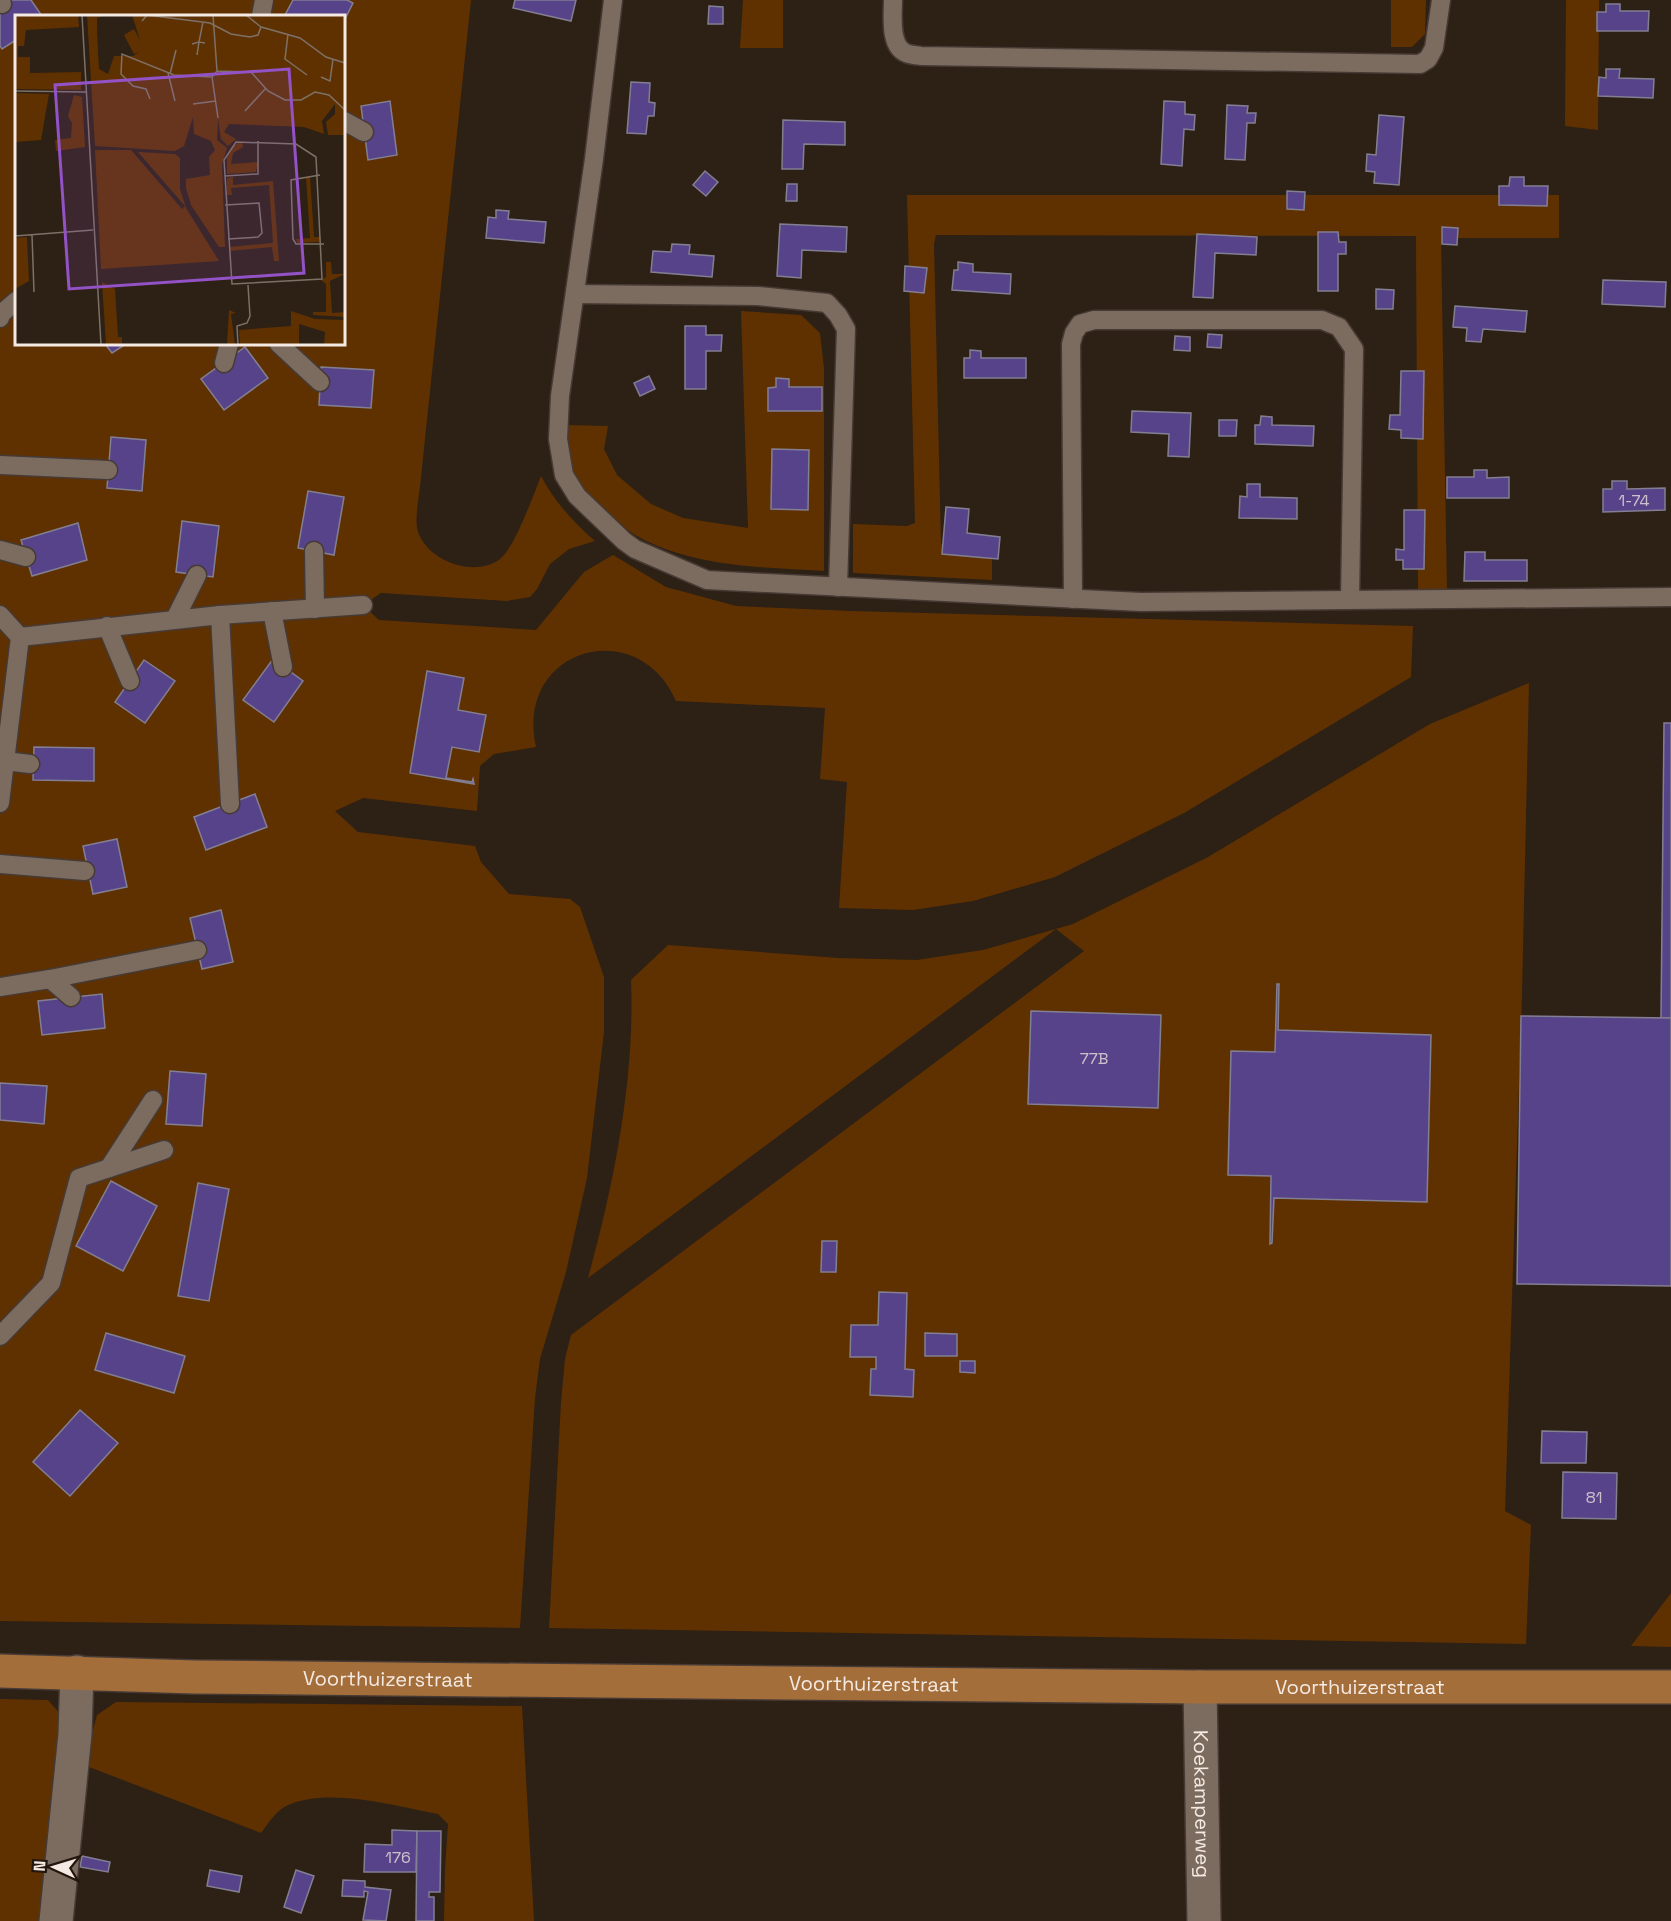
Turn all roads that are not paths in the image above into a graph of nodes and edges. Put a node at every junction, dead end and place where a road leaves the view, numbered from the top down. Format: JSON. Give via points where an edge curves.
{"nodes":[{"id":1,"x":264,"y":0,"type":"edge"},
{"id":2,"x":613,"y":0,"type":"edge"},
{"id":3,"x":893,"y":0,"type":"edge"},
{"id":4,"x":1441,"y":0,"type":"edge"},
{"id":5,"x":261,"y":15,"type":"edge"},
{"id":6,"x":345,"y":122,"type":"edge"},
{"id":7,"x":364,"y":132,"type":"dead end"},
{"id":8,"x":574,"y":294,"type":"junction"},
{"id":9,"x":15,"y":302,"type":"edge"},
{"id":10,"x":0,"y":318,"type":"edge"},
{"id":11,"x":229,"y":345,"type":"edge"},
{"id":12,"x":280,"y":345,"type":"edge"},
{"id":13,"x":224,"y":363,"type":"dead end"},
{"id":14,"x":320,"y":382,"type":"dead end"},
{"id":15,"x":0,"y":465,"type":"edge"},
{"id":16,"x":108,"y":470,"type":"dead end"},
{"id":17,"x":0,"y":550,"type":"edge"},
{"id":18,"x":314,"y":551,"type":"dead end"},
{"id":19,"x":26,"y":557,"type":"dead end"},
{"id":20,"x":197,"y":575,"type":"dead end"},
{"id":21,"x":838,"y":587,"type":"junction"},
{"id":22,"x":1671,"y":597,"type":"edge"},
{"id":23,"x":1073,"y":599,"type":"junction"},
{"id":24,"x":1350,"y":600,"type":"junction"},
{"id":25,"x":363,"y":605,"type":"dead end"},
{"id":26,"x":315,"y":609,"type":"junction"},
{"id":27,"x":272,"y":612,"type":"junction"},
{"id":28,"x":0,"y":615,"type":"edge"},
{"id":29,"x":220,"y":615,"type":"junction"},
{"id":30,"x":175,"y":620,"type":"junction"},
{"id":31,"x":106,"y":626,"type":"junction"},
{"id":32,"x":20,"y":637,"type":"junction"},
{"id":33,"x":284,"y":666,"type":"dead end"},
{"id":34,"x":130,"y":681,"type":"dead end"},
{"id":35,"x":5,"y":761,"type":"junction"},
{"id":36,"x":30,"y":764,"type":"dead end"},
{"id":37,"x":0,"y":803,"type":"edge"},
{"id":38,"x":230,"y":804,"type":"dead end"},
{"id":39,"x":0,"y":864,"type":"edge"},
{"id":40,"x":85,"y":871,"type":"dead end"},
{"id":41,"x":197,"y":950,"type":"dead end"},
{"id":42,"x":50,"y":979,"type":"junction"},
{"id":43,"x":0,"y":987,"type":"edge"},
{"id":44,"x":71,"y":997,"type":"dead end"},
{"id":45,"x":153,"y":1100,"type":"dead end"},
{"id":46,"x":164,"y":1150,"type":"dead end"},
{"id":47,"x":109,"y":1168,"type":"junction"},
{"id":48,"x":0,"y":1336,"type":"edge"},
{"id":49,"x":0,"y":1671,"type":"edge"},
{"id":50,"x":77,"y":1672,"type":"junction"},
{"id":51,"x":1200,"y":1687,"type":"junction"},
{"id":52,"x":1671,"y":1688,"type":"edge"},
{"id":53,"x":56,"y":1921,"type":"edge"},
{"id":54,"x":1204,"y":1921,"type":"edge"}],
"edges":[{"from":1,"to":5,"type":"lane"},
{"from":2,"to":8,"type":"lane"},
{"from":3,"to":4,"type":"lane","via":[[898,46],[905,53],[921,56],[1420,64],[1434,48]]},
{"from":6,"to":7,"type":"lane"},
{"from":8,"to":21,"type":"lane","via":[[558,439],[564,476],[577,496],[635,549],[707,580]]},
{"from":8,"to":21,"type":"lane","via":[[758,296],[827,303],[838,315],[846,329]]},
{"from":9,"to":10,"type":"lane"},
{"from":11,"to":13,"type":"lane"},
{"from":12,"to":14,"type":"lane"},
{"from":15,"to":16,"type":"lane"},
{"from":17,"to":19,"type":"lane"},
{"from":18,"to":26,"type":"lane"},
{"from":20,"to":30,"type":"lane"},
{"from":21,"to":23,"type":"lane"},
{"from":22,"to":24,"type":"lane"},
{"from":23,"to":24,"type":"lane"},
{"from":23,"to":24,"type":"lane","via":[[1071,344],[1080,324],[1094,320],[1322,320],[1339,327],[1354,349]]},
{"from":25,"to":26,"type":"lane"},
{"from":26,"to":27,"type":"lane"},
{"from":27,"to":29,"type":"lane"},
{"from":27,"to":33,"type":"lane"},
{"from":28,"to":32,"type":"lane"},
{"from":29,"to":30,"type":"lane"},
{"from":29,"to":38,"type":"lane"},
{"from":30,"to":31,"type":"lane"},
{"from":31,"to":32,"type":"lane"},
{"from":31,"to":34,"type":"lane"},
{"from":32,"to":35,"type":"lane"},
{"from":35,"to":36,"type":"lane"},
{"from":35,"to":37,"type":"lane"},
{"from":39,"to":40,"type":"lane"},
{"from":41,"to":42,"type":"lane"},
{"from":42,"to":43,"type":"lane"},
{"from":42,"to":44,"type":"lane"},
{"from":45,"to":47,"type":"lane"},
{"from":46,"to":47,"type":"lane"},
{"from":47,"to":48,"type":"lane","via":[[79,1178],[51,1283]]},
{"from":49,"to":50,"type":"main road","name":"Voorthuizerstraat"},
{"from":50,"to":51,"type":"main road","name":"Voorthuizerstraat","via":[[195,1677]]},
{"from":50,"to":53,"type":"street","via":[[75,1734]]},
{"from":51,"to":52,"type":"main road","name":"Voorthuizerstraat"},
{"from":51,"to":54,"type":"street","name":"Koekamperweg"}]}
